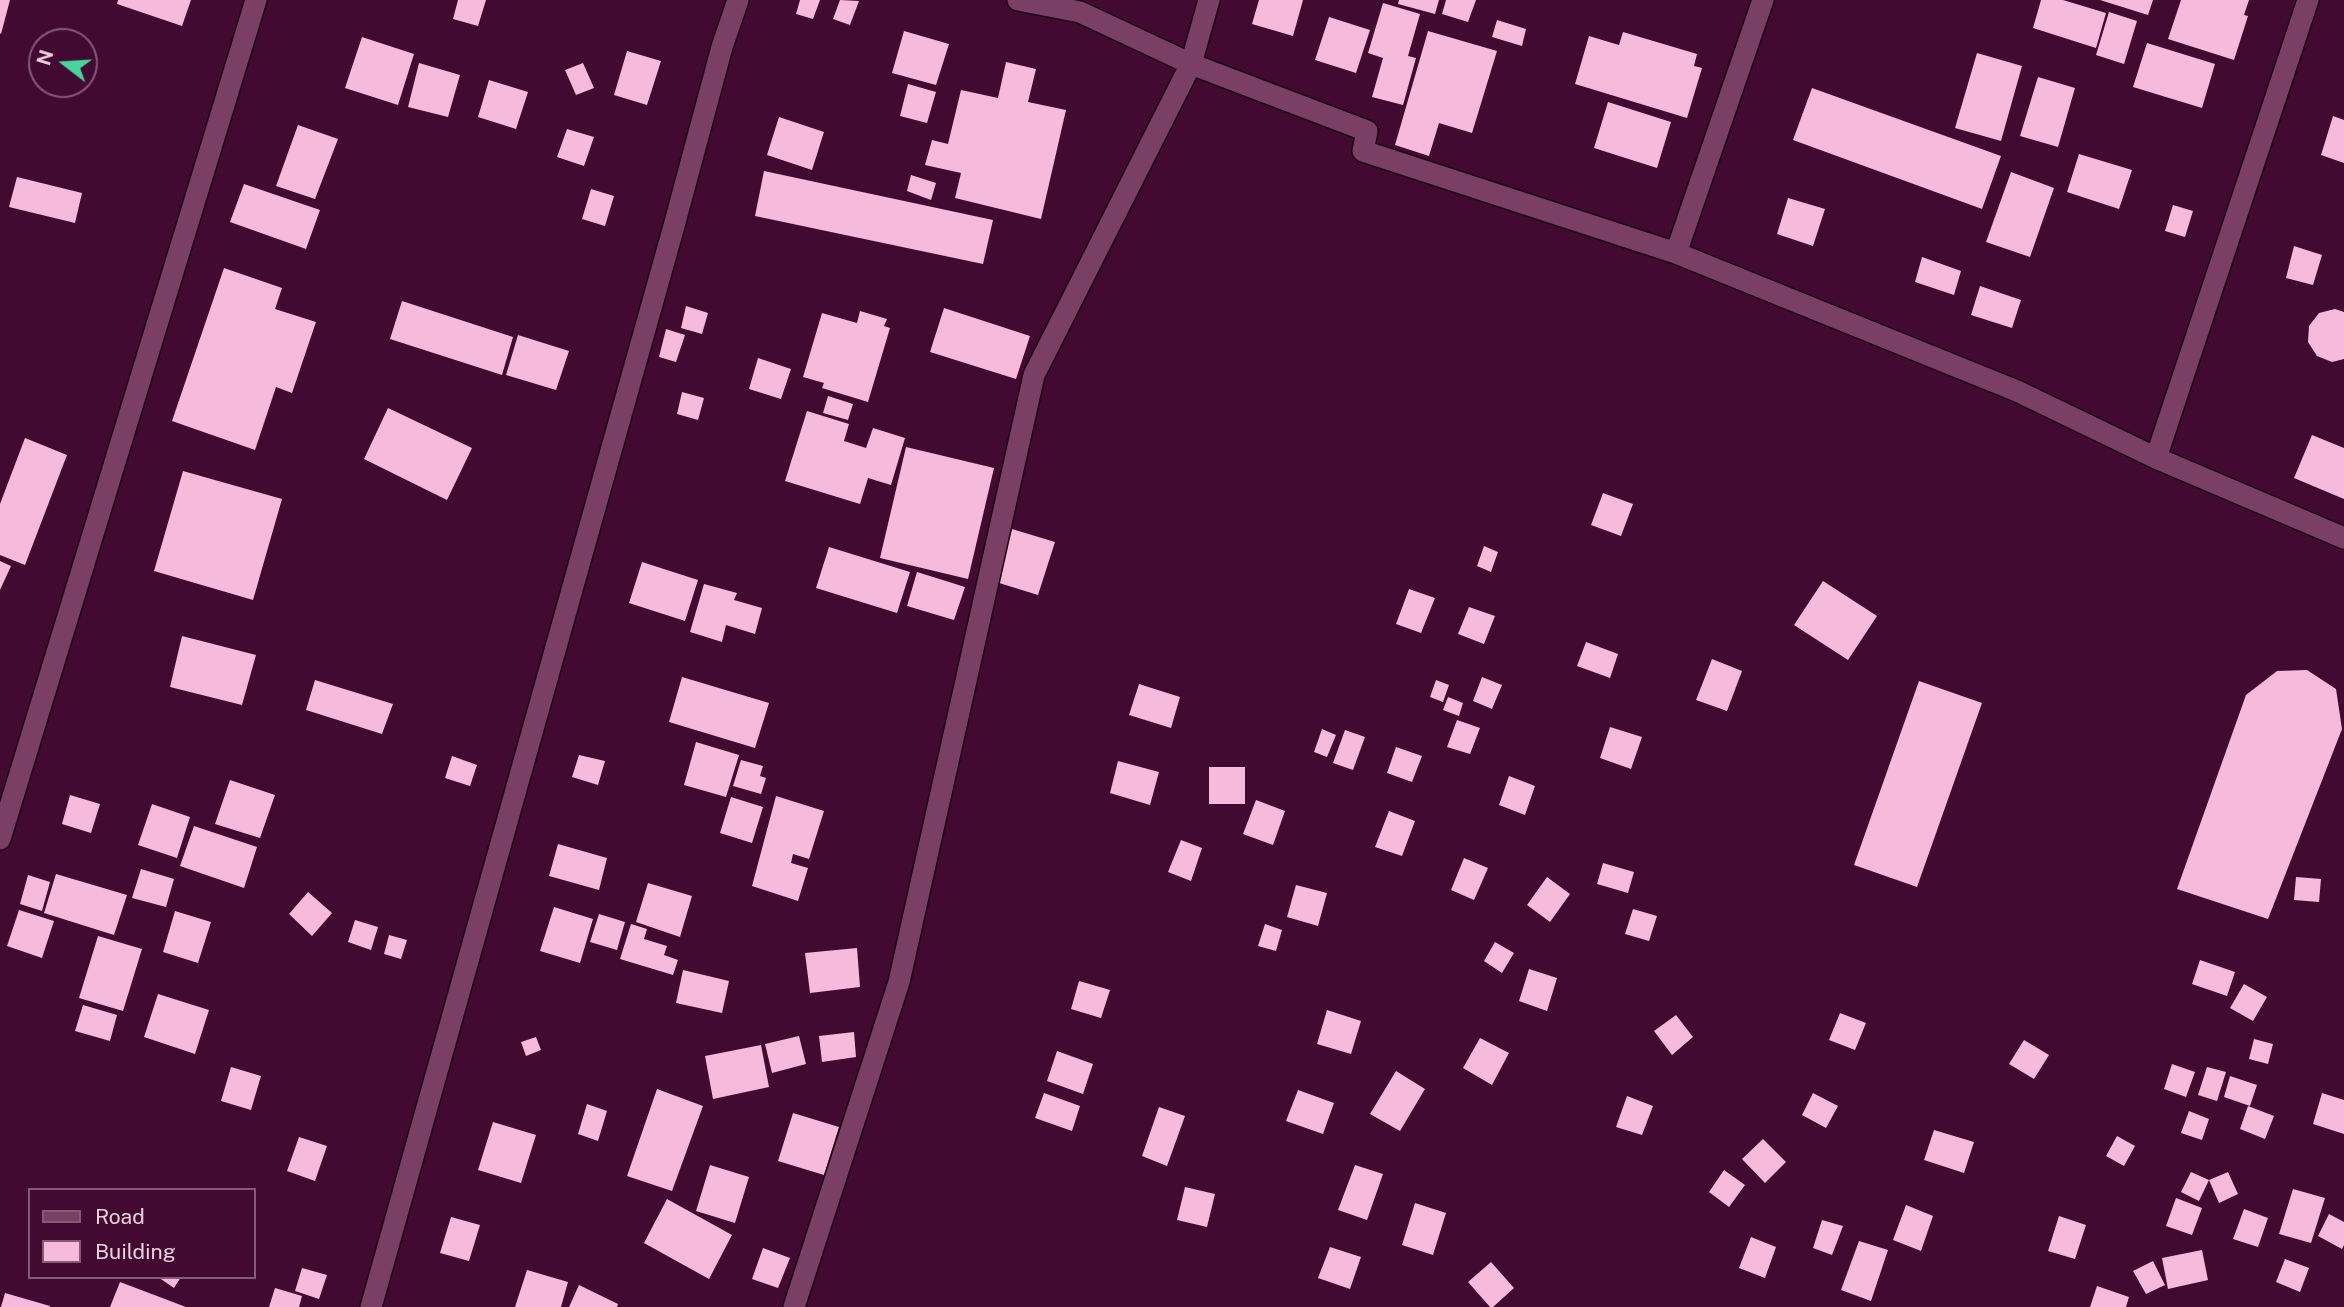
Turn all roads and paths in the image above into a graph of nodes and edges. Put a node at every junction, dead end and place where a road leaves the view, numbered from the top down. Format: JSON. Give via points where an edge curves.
{"nodes":[{"id":1,"x":256,"y":0,"type":"edge"},
{"id":2,"x":738,"y":0,"type":"edge"},
{"id":3,"x":1018,"y":0,"type":"edge"},
{"id":4,"x":1209,"y":0,"type":"edge"},
{"id":5,"x":1763,"y":0,"type":"edge"},
{"id":6,"x":2308,"y":0,"type":"edge"},
{"id":7,"x":1191,"y":64,"type":"junction"},
{"id":8,"x":1676,"y":253,"type":"junction"},
{"id":9,"x":2156,"y":458,"type":"junction"},
{"id":10,"x":2344,"y":538,"type":"edge"},
{"id":11,"x":0,"y":839,"type":"edge"},
{"id":12,"x":371,"y":1307,"type":"edge"},
{"id":13,"x":794,"y":1307,"type":"edge"}],
"edges":[{"from":1,"to":11,"type":"street"},
{"from":2,"to":12,"type":"street"},
{"from":3,"to":7,"type":"street","via":[[1080,12]]},
{"from":4,"to":7,"type":"street"},
{"from":5,"to":8,"type":"street"},
{"from":6,"to":9,"type":"street"},
{"from":7,"to":8,"type":"street","via":[[1367,131],[1363,151]]},
{"from":7,"to":13,"type":"street","via":[[1034,375],[899,982]]},
{"from":8,"to":9,"type":"street","via":[[2017,391]]},
{"from":9,"to":10,"type":"street"}]}
